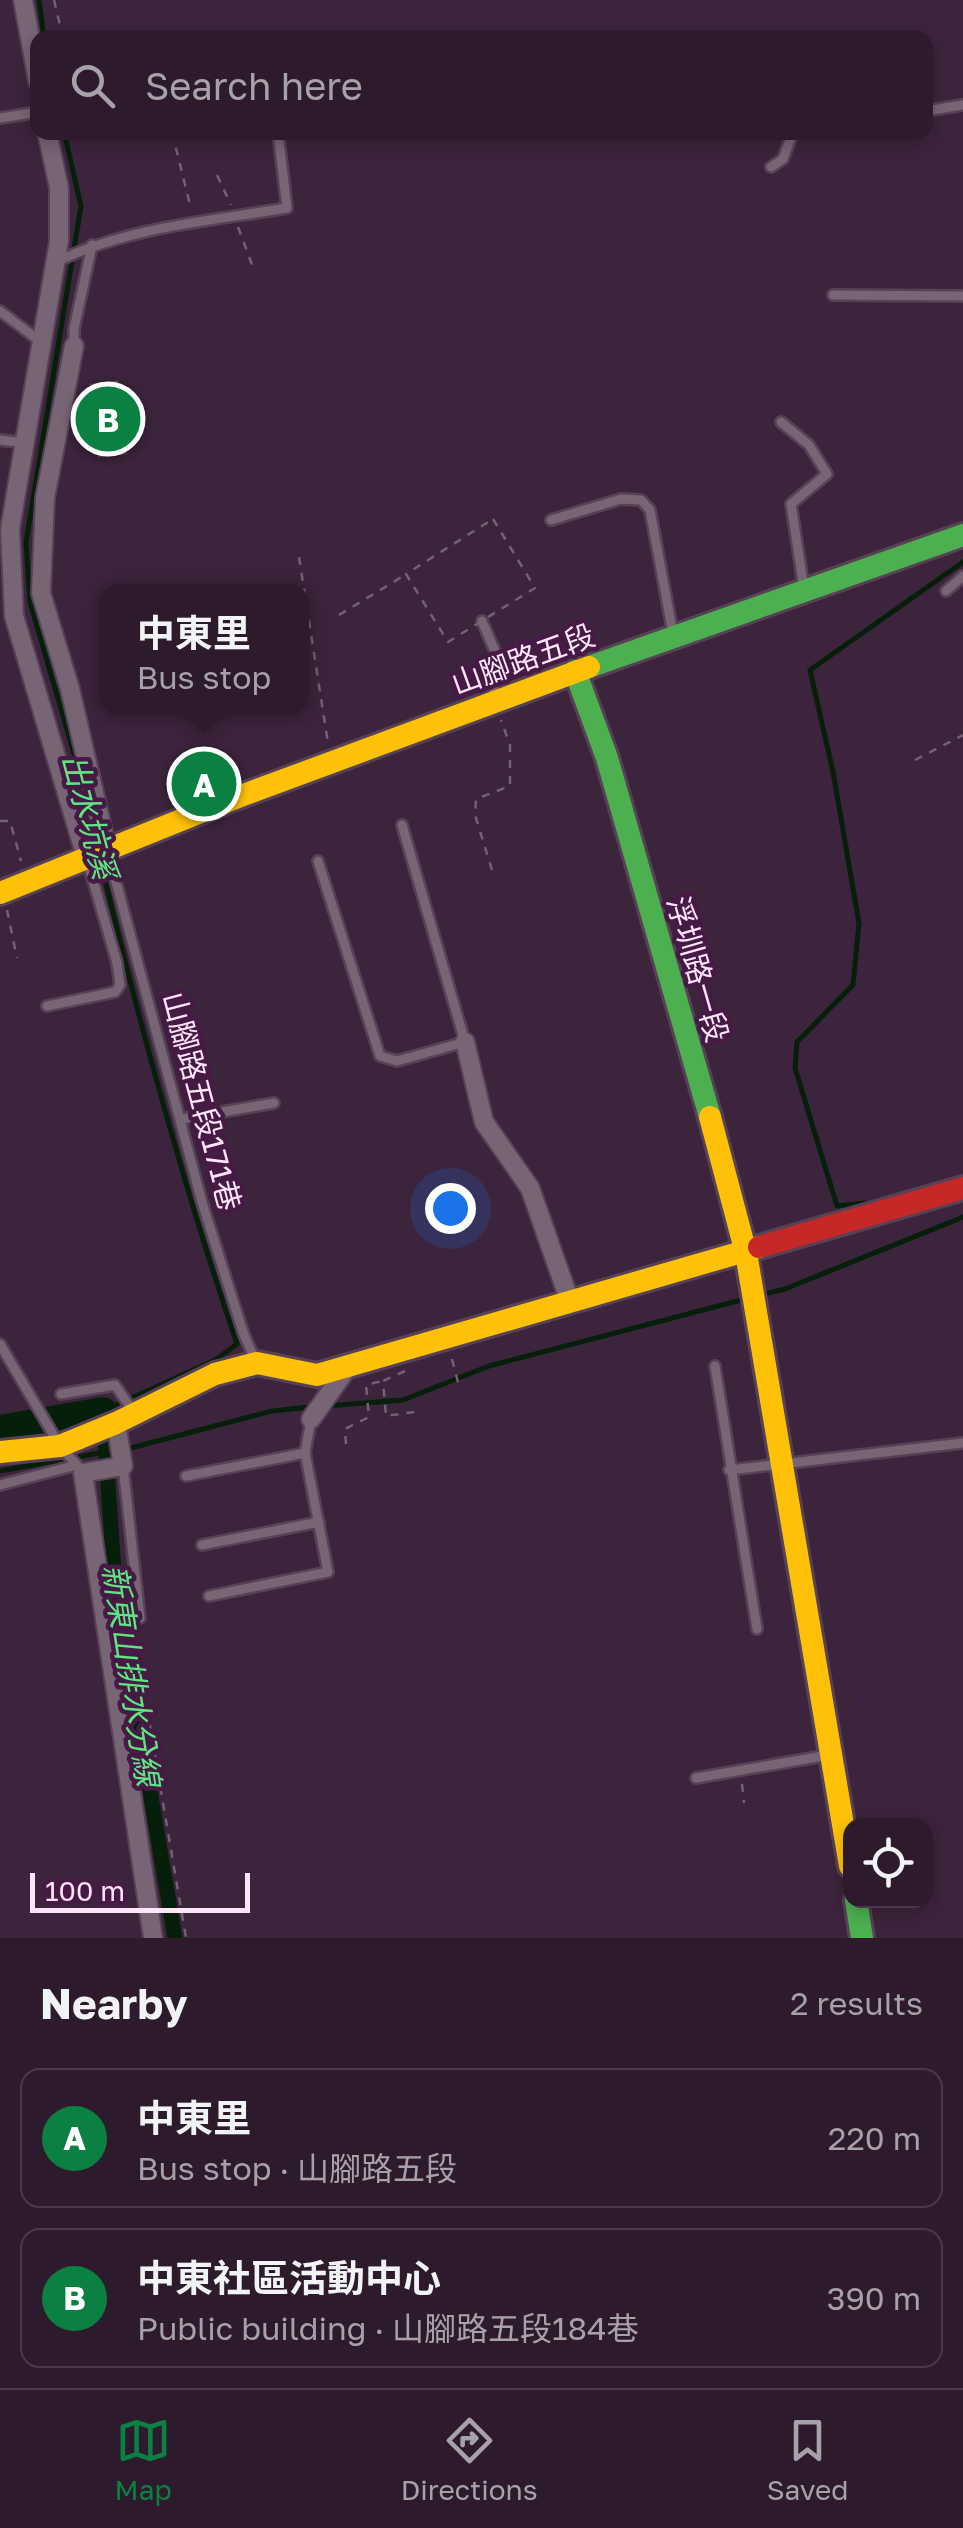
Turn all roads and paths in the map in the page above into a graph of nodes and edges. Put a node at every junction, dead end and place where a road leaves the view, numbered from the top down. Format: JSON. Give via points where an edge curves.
{"nodes":[{"id":1,"x":23,"y":0,"type":"edge"},
{"id":2,"x":54,"y":0,"type":"edge"},
{"id":3,"x":62,"y":30,"type":"edge"},
{"id":4,"x":30,"y":38,"type":"edge"},
{"id":5,"x":963,"y":105,"type":"edge"},
{"id":6,"x":933,"y":110,"type":"edge"},
{"id":7,"x":30,"y":113,"type":"edge"},
{"id":8,"x":0,"y":118,"type":"edge"},
{"id":9,"x":49,"y":140,"type":"edge"},
{"id":10,"x":174,"y":140,"type":"edge"},
{"id":11,"x":279,"y":140,"type":"edge"},
{"id":12,"x":790,"y":140,"type":"edge"},
{"id":13,"x":771,"y":166,"type":"dead end"},
{"id":14,"x":217,"y":175,"type":"dead end"},
{"id":15,"x":234,"y":217,"type":"junction"},
{"id":16,"x":195,"y":224,"type":"junction"},
{"id":17,"x":92,"y":245,"type":"junction"},
{"id":18,"x":56,"y":262,"type":"junction"},
{"id":19,"x":254,"y":270,"type":"dead end"},
{"id":20,"x":833,"y":296,"type":"dead end"},
{"id":21,"x":963,"y":296,"type":"edge"},
{"id":22,"x":0,"y":311,"type":"edge"},
{"id":23,"x":43,"y":343,"type":"junction"},
{"id":24,"x":74,"y":346,"type":"joint"},
{"id":25,"x":781,"y":422,"type":"dead end"},
{"id":26,"x":0,"y":440,"type":"edge"},
{"id":27,"x":26,"y":443,"type":"junction"},
{"id":28,"x":551,"y":520,"type":"dead end"},
{"id":29,"x":963,"y":536,"type":"edge"},
{"id":30,"x":299,"y":557,"type":"dead end"},
{"id":31,"x":406,"y":574,"type":"junction"},
{"id":32,"x":963,"y":576,"type":"edge"},
{"id":33,"x":303,"y":584,"type":"edge"},
{"id":34,"x":946,"y":591,"type":"dead end"},
{"id":35,"x":804,"y":592,"type":"junction"},
{"id":36,"x":339,"y":615,"type":"dead end"},
{"id":37,"x":482,"y":621,"type":"junction"},
{"id":38,"x":309,"y":626,"type":"edge"},
{"id":39,"x":674,"y":637,"type":"junction"},
{"id":40,"x":576,"y":671,"type":"junction"},
{"id":41,"x":494,"y":701,"type":"junction"},
{"id":42,"x":963,"y":735,"type":"edge"},
{"id":43,"x":914,"y":760,"type":"dead end"},
{"id":44,"x":332,"y":761,"type":"junction"},
{"id":45,"x":0,"y":821,"type":"edge"},
{"id":46,"x":402,"y":826,"type":"dead end"},
{"id":47,"x":97,"y":853,"type":"junction"},
{"id":48,"x":318,"y":861,"type":"dead end"},
{"id":49,"x":492,"y":870,"type":"dead end"},
{"id":50,"x":27,"y":882,"type":"junction"},
{"id":51,"x":2,"y":892,"type":"edge"},
{"id":52,"x":17,"y":958,"type":"dead end"},
{"id":53,"x":47,"y":1006,"type":"dead end"},
{"id":54,"x":465,"y":1042,"type":"junction"},
{"id":55,"x":274,"y":1103,"type":"dead end"},
{"id":56,"x":182,"y":1119,"type":"junction"},
{"id":57,"x":963,"y":1188,"type":"edge"},
{"id":58,"x":746,"y":1253,"type":"junction"},
{"id":59,"x":570,"y":1302,"type":"junction"},
{"id":60,"x":0,"y":1344,"type":"edge"},
{"id":61,"x":257,"y":1363,"type":"junction"},
{"id":62,"x":716,"y":1366,"type":"dead end"},
{"id":63,"x":348,"y":1367,"type":"junction"},
{"id":64,"x":455,"y":1371,"type":"dead end"},
{"id":65,"x":383,"y":1381,"type":"dead end"},
{"id":66,"x":460,"y":1390,"type":"dead end"},
{"id":67,"x":61,"y":1394,"type":"dead end"},
{"id":68,"x":384,"y":1394,"type":"dead end"},
{"id":69,"x":421,"y":1411,"type":"dead end"},
{"id":70,"x":126,"y":1418,"type":"junction"},
{"id":71,"x":312,"y":1419,"type":"joint"},
{"id":72,"x":55,"y":1438,"type":"junction"},
{"id":73,"x":963,"y":1442,"type":"edge"},
{"id":74,"x":346,"y":1444,"type":"dead end"},
{"id":75,"x":0,"y":1452,"type":"edge"},
{"id":76,"x":305,"y":1453,"type":"junction"},
{"id":77,"x":782,"y":1464,"type":"junction"},
{"id":78,"x":122,"y":1466,"type":"junction"},
{"id":79,"x":80,"y":1469,"type":"junction"},
{"id":80,"x":729,"y":1470,"type":"junction"},
{"id":81,"x":186,"y":1476,"type":"dead end"},
{"id":82,"x":0,"y":1485,"type":"edge"},
{"id":83,"x":319,"y":1522,"type":"junction"},
{"id":84,"x":202,"y":1545,"type":"dead end"},
{"id":85,"x":209,"y":1596,"type":"dead end"},
{"id":86,"x":140,"y":1618,"type":"joint"},
{"id":87,"x":757,"y":1629,"type":"dead end"},
{"id":88,"x":832,"y":1754,"type":"junction"},
{"id":89,"x":740,"y":1771,"type":"junction"},
{"id":90,"x":696,"y":1778,"type":"dead end"},
{"id":91,"x":744,"y":1803,"type":"dead end"},
{"id":92,"x":843,"y":1822,"type":"edge"},
{"id":93,"x":857,"y":1908,"type":"edge"},
{"id":94,"x":152,"y":1938,"type":"edge"},
{"id":95,"x":186,"y":1938,"type":"edge"},
{"id":96,"x":862,"y":1938,"type":"edge"}],
"edges":[{"from":1,"to":4,"type":"street"},
{"from":2,"to":3,"type":"path"},
{"from":5,"to":6,"type":"lane"},
{"from":7,"to":8,"type":"lane"},
{"from":9,"to":18,"type":"street","via":[[60,188]]},
{"from":10,"to":16,"type":"path"},
{"from":11,"to":15,"type":"lane","via":[[287,208]]},
{"from":12,"to":13,"type":"lane","via":[[783,160]]},
{"from":14,"to":15,"type":"path"},
{"from":15,"to":16,"type":"lane"},
{"from":15,"to":19,"type":"path"},
{"from":16,"to":17,"type":"lane"},
{"from":17,"to":18,"type":"lane"},
{"from":17,"to":24,"type":"lane"},
{"from":18,"to":23,"type":"street"},
{"from":20,"to":21,"type":"lane"},
{"from":22,"to":23,"type":"lane"},
{"from":23,"to":27,"type":"street"},
{"from":24,"to":47,"type":"street","via":[[45,498],[41,592],[70,689]]},
{"from":25,"to":35,"type":"lane","via":[[809,444],[827,474],[791,504]]},
{"from":26,"to":27,"type":"lane"},
{"from":27,"to":47,"type":"street","via":[[10,529],[14,616]]},
{"from":28,"to":39,"type":"lane","via":[[621,499],[640,500],[650,510]]},
{"from":29,"to":35,"type":"street","name":"山腳路五段"},
{"from":30,"to":33,"type":"path"},
{"from":31,"to":36,"type":"path"},
{"from":31,"to":37,"type":"path","via":[[448,642]]},
{"from":31,"to":37,"type":"path","via":[[493,520],[536,588]]},
{"from":32,"to":34,"type":"lane"},
{"from":35,"to":39,"type":"street","name":"山腳路五段"},
{"from":37,"to":41,"type":"lane","via":[[498,656]]},
{"from":38,"to":44,"type":"path"},
{"from":39,"to":40,"type":"street","name":"山腳路五段"},
{"from":40,"to":41,"type":"street","name":"山腳路五段"},
{"from":40,"to":58,"type":"street","name":"浮圳路一段","via":[[607,758]]},
{"from":41,"to":44,"type":"street","name":"山腳路五段"},
{"from":41,"to":49,"type":"path","via":[[510,746],[510,786],[476,800],[475,815]]},
{"from":42,"to":43,"type":"path"},
{"from":44,"to":47,"type":"street","name":"山腳路五段"},
{"from":45,"to":50,"type":"path","via":[[10,821]]},
{"from":46,"to":54,"type":"lane"},
{"from":47,"to":50,"type":"street","name":"山腳路五段"},
{"from":47,"to":53,"type":"lane","via":[[120,985],[115,992]]},
{"from":47,"to":56,"type":"lane","name":"山腳路五段171巷"},
{"from":48,"to":54,"type":"lane","via":[[380,1056],[397,1061]]},
{"from":50,"to":51,"type":"street","name":"山腳路五段"},
{"from":51,"to":52,"type":"path"},
{"from":54,"to":59,"type":"street","via":[[484,1122],[530,1188]]},
{"from":55,"to":56,"type":"lane"},
{"from":56,"to":61,"type":"lane","name":"山腳路五段171巷","via":[[202,1202]]},
{"from":57,"to":58,"type":"street"},
{"from":58,"to":59,"type":"street"},
{"from":58,"to":77,"type":"street","name":"浮圳路一段"},
{"from":59,"to":63,"type":"street"},
{"from":60,"to":72,"type":"lane"},
{"from":61,"to":63,"type":"street","via":[[318,1375]]},
{"from":61,"to":70,"type":"street","via":[[214,1374]]},
{"from":62,"to":80,"type":"lane"},
{"from":63,"to":71,"type":"street"},
{"from":64,"to":66,"type":"path"},
{"from":65,"to":74,"type":"path","via":[[366,1385],[370,1417],[345,1429]]},
{"from":67,"to":70,"type":"lane","via":[[115,1385]]},
{"from":68,"to":69,"type":"path","via":[[386,1416]]},
{"from":70,"to":72,"type":"street"},
{"from":70,"to":78,"type":"street"},
{"from":71,"to":76,"type":"lane"},
{"from":72,"to":75,"type":"street"},
{"from":72,"to":79,"type":"lane"},
{"from":73,"to":77,"type":"lane"},
{"from":76,"to":81,"type":"lane"},
{"from":76,"to":83,"type":"lane"},
{"from":77,"to":80,"type":"lane"},
{"from":77,"to":88,"type":"street","name":"浮圳路一段"},
{"from":78,"to":79,"type":"street"},
{"from":78,"to":86,"type":"lane"},
{"from":79,"to":82,"type":"lane"},
{"from":79,"to":94,"type":"street"},
{"from":80,"to":87,"type":"lane"},
{"from":83,"to":84,"type":"lane"},
{"from":83,"to":85,"type":"lane","via":[[328,1572]]},
{"from":86,"to":95,"type":"path","via":[[136,1644]]},
{"from":88,"to":89,"type":"lane"},
{"from":88,"to":92,"type":"street","name":"浮圳路一段"},
{"from":89,"to":90,"type":"lane"},
{"from":89,"to":91,"type":"path"},
{"from":93,"to":96,"type":"street"}]}
